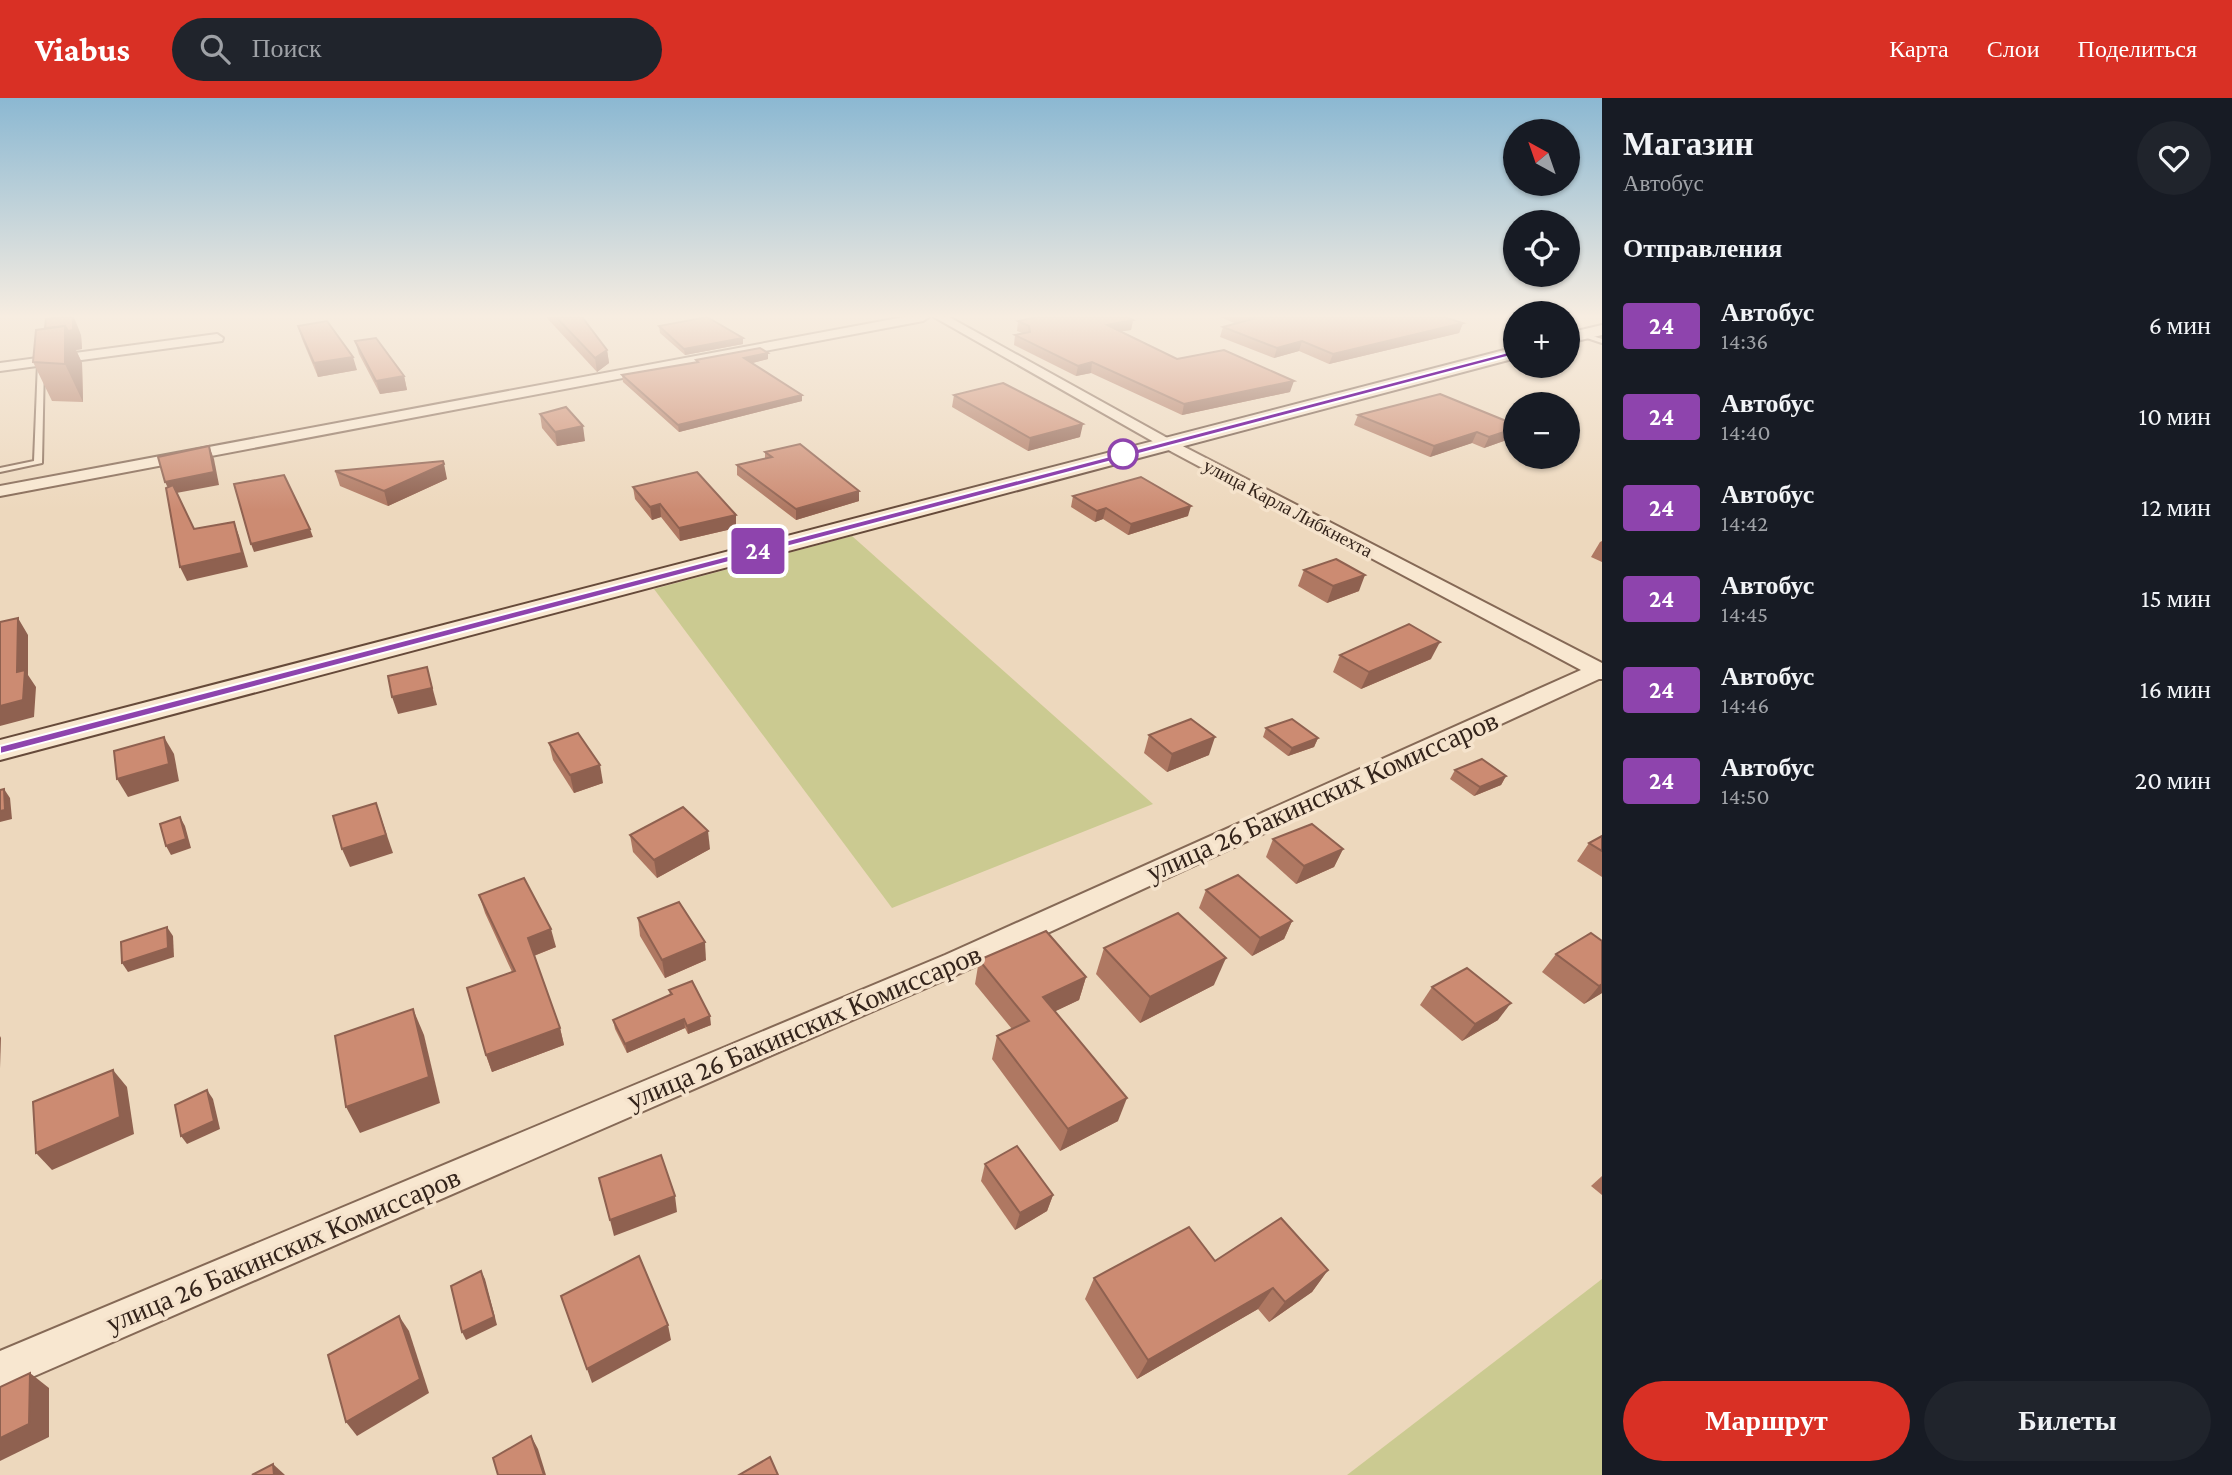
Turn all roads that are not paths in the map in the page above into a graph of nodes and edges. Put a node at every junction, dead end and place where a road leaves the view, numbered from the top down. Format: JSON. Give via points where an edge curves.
{"nodes":[{"id":1,"x":40,"y":381,"type":"edge"},
{"id":2,"x":582,"y":381,"type":"edge"},
{"id":3,"x":1055,"y":381,"type":"edge"},
{"id":4,"x":1403,"y":381,"type":"edge"},
{"id":5,"x":1166,"y":443,"type":"junction"},
{"id":6,"x":0,"y":470,"type":"edge"},
{"id":7,"x":0,"y":491,"type":"edge"},
{"id":8,"x":1601,"y":671,"type":"edge"},
{"id":9,"x":0,"y":750,"type":"edge"},
{"id":10,"x":0,"y":1371,"type":"edge"}],
"edges":[{"from":1,"to":6,"type":"lane","via":[[38,463]]},
{"from":2,"to":7,"type":"street"},
{"from":3,"to":5,"type":"street","name":"улица Карла Либкнехта"},
{"from":4,"to":5,"type":"main road"},
{"from":5,"to":8,"type":"street","name":"улица Карла Либкнехта"},
{"from":5,"to":9,"type":"main road"},
{"from":8,"to":10,"type":"street","name":"улица 26 Бакинских Комиссаров","via":[[955,962]]}]}
